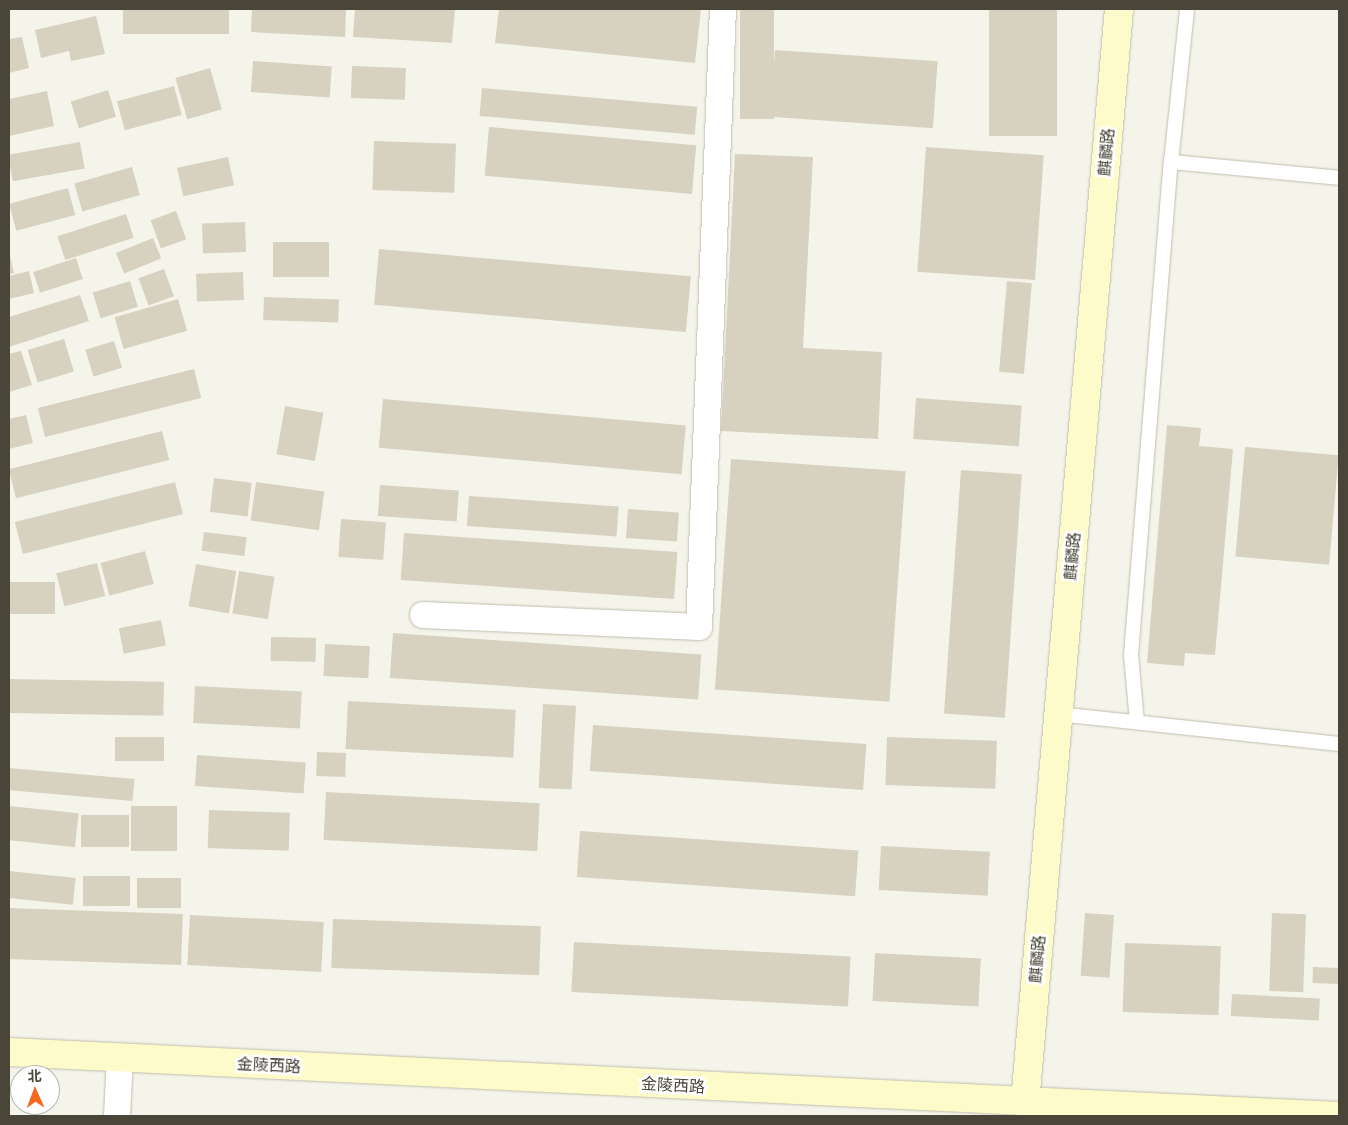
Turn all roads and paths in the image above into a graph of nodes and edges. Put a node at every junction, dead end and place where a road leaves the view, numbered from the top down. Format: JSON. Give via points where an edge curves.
{"nodes":[{"id":1,"x":723,"y":9,"type":"edge"},
{"id":2,"x":1118,"y":9,"type":"edge"},
{"id":3,"x":1187,"y":9,"type":"edge"},
{"id":4,"x":1171,"y":162,"type":"junction"},
{"id":5,"x":1339,"y":178,"type":"edge"},
{"id":6,"x":423,"y":615,"type":"dead end"},
{"id":7,"x":1058,"y":714,"type":"junction"},
{"id":8,"x":1137,"y":722,"type":"junction"},
{"id":9,"x":1339,"y":744,"type":"edge"},
{"id":10,"x":9,"y":1052,"type":"edge"},
{"id":11,"x":120,"y":1058,"type":"junction"},
{"id":12,"x":1025,"y":1102,"type":"junction"},
{"id":13,"x":1071,"y":1110,"type":"edge"},
{"id":14,"x":117,"y":1116,"type":"edge"},
{"id":15,"x":1338,"y":1116,"type":"edge"}],
"edges":[{"from":1,"to":6,"type":"street","via":[[699,627]]},
{"from":2,"to":7,"type":"main road","name":"麒麟路"},
{"from":3,"to":4,"type":"lane"},
{"from":4,"to":5,"type":"lane"},
{"from":4,"to":8,"type":"lane","via":[[1131,655]]},
{"from":7,"to":8,"type":"lane"},
{"from":7,"to":12,"type":"main road","name":"麒麟路"},
{"from":8,"to":9,"type":"lane"},
{"from":10,"to":11,"type":"main road","name":"金陵西路"},
{"from":11,"to":12,"type":"main road","name":"金陵西路"},
{"from":11,"to":14,"type":"street"},
{"from":12,"to":13,"type":"main road","name":"金陵西路"},
{"from":13,"to":15,"type":"main road","name":"金陵西路"}]}
